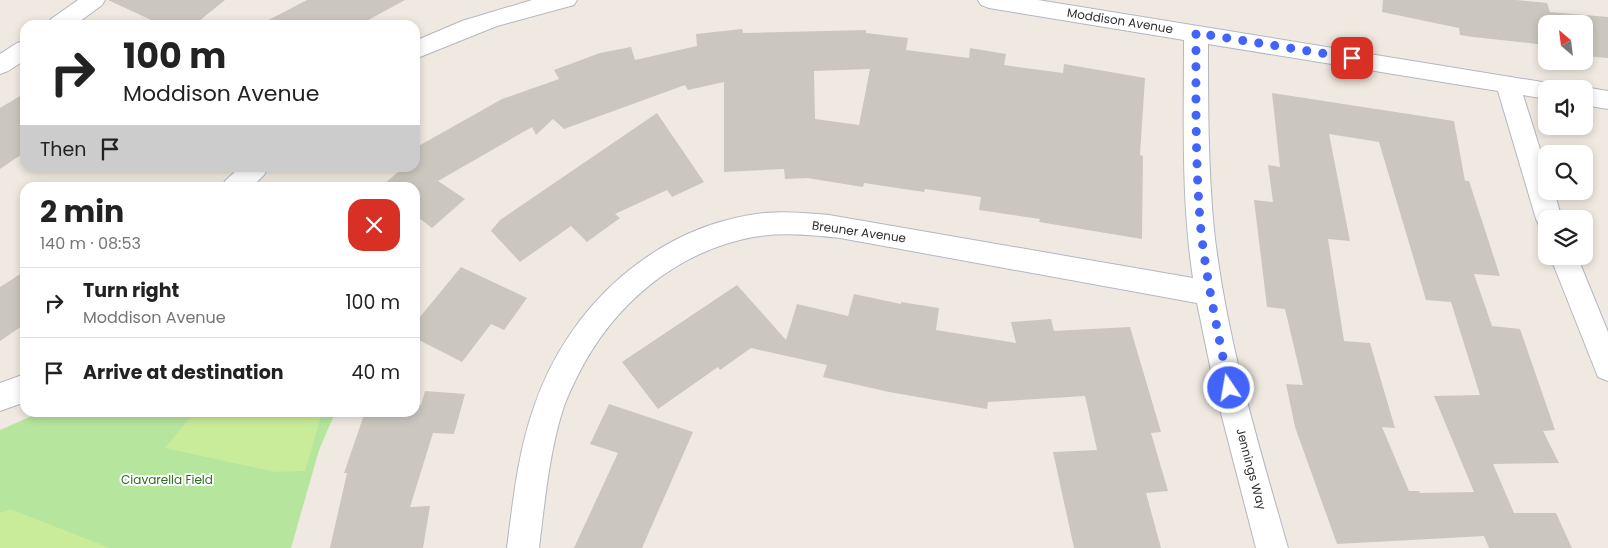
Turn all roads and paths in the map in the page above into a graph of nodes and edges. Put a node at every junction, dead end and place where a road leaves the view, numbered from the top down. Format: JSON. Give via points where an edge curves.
{"nodes":[{"id":1,"x":94,"y":0,"type":"edge"},
{"id":2,"x":566,"y":0,"type":"edge"},
{"id":3,"x":990,"y":0,"type":"edge"},
{"id":4,"x":66,"y":20,"type":"edge"},
{"id":5,"x":1196,"y":33,"type":"junction"},
{"id":6,"x":420,"y":49,"type":"edge"},
{"id":7,"x":20,"y":52,"type":"edge"},
{"id":8,"x":0,"y":65,"type":"edge"},
{"id":9,"x":1508,"y":84,"type":"junction"},
{"id":10,"x":1538,"y":89,"type":"edge"},
{"id":11,"x":1593,"y":98,"type":"edge"},
{"id":12,"x":1608,"y":100,"type":"edge"},
{"id":13,"x":252,"y":172,"type":"edge"},
{"id":14,"x":241,"y":182,"type":"edge"},
{"id":15,"x":1546,"y":210,"type":"edge"},
{"id":16,"x":1567,"y":265,"type":"edge"},
{"id":17,"x":1210,"y":293,"type":"junction"},
{"id":18,"x":1608,"y":368,"type":"edge"},
{"id":19,"x":20,"y":390,"type":"edge"},
{"id":20,"x":0,"y":397,"type":"edge"},
{"id":21,"x":523,"y":548,"type":"edge"},
{"id":22,"x":1272,"y":548,"type":"edge"}],
"edges":[{"from":1,"to":4,"type":"street"},
{"from":2,"to":6,"type":"street","via":[[483,22]]},
{"from":3,"to":5,"type":"street","name":"Moddison Avenue"},
{"from":5,"to":9,"type":"street","name":"Moddison Avenue"},
{"from":5,"to":17,"type":"street","name":"Jennings Way","via":[[1196,148],[1201,231]]},
{"from":7,"to":8,"type":"street"},
{"from":9,"to":10,"type":"street","name":"Moddison Avenue"},
{"from":9,"to":15,"type":"street"},
{"from":11,"to":12,"type":"street"},
{"from":13,"to":14,"type":"street"},
{"from":16,"to":18,"type":"street"},
{"from":17,"to":21,"type":"street","name":"Breuner Avenue","via":[[840,227],[773,224],[751,226],[708,238],[687,246],[649,269],[614,298],[583,338],[557,386],[547,413],[533,470]]},
{"from":17,"to":22,"type":"street","name":"Jennings Way","via":[[1233,407]]},
{"from":19,"to":20,"type":"street"}]}
